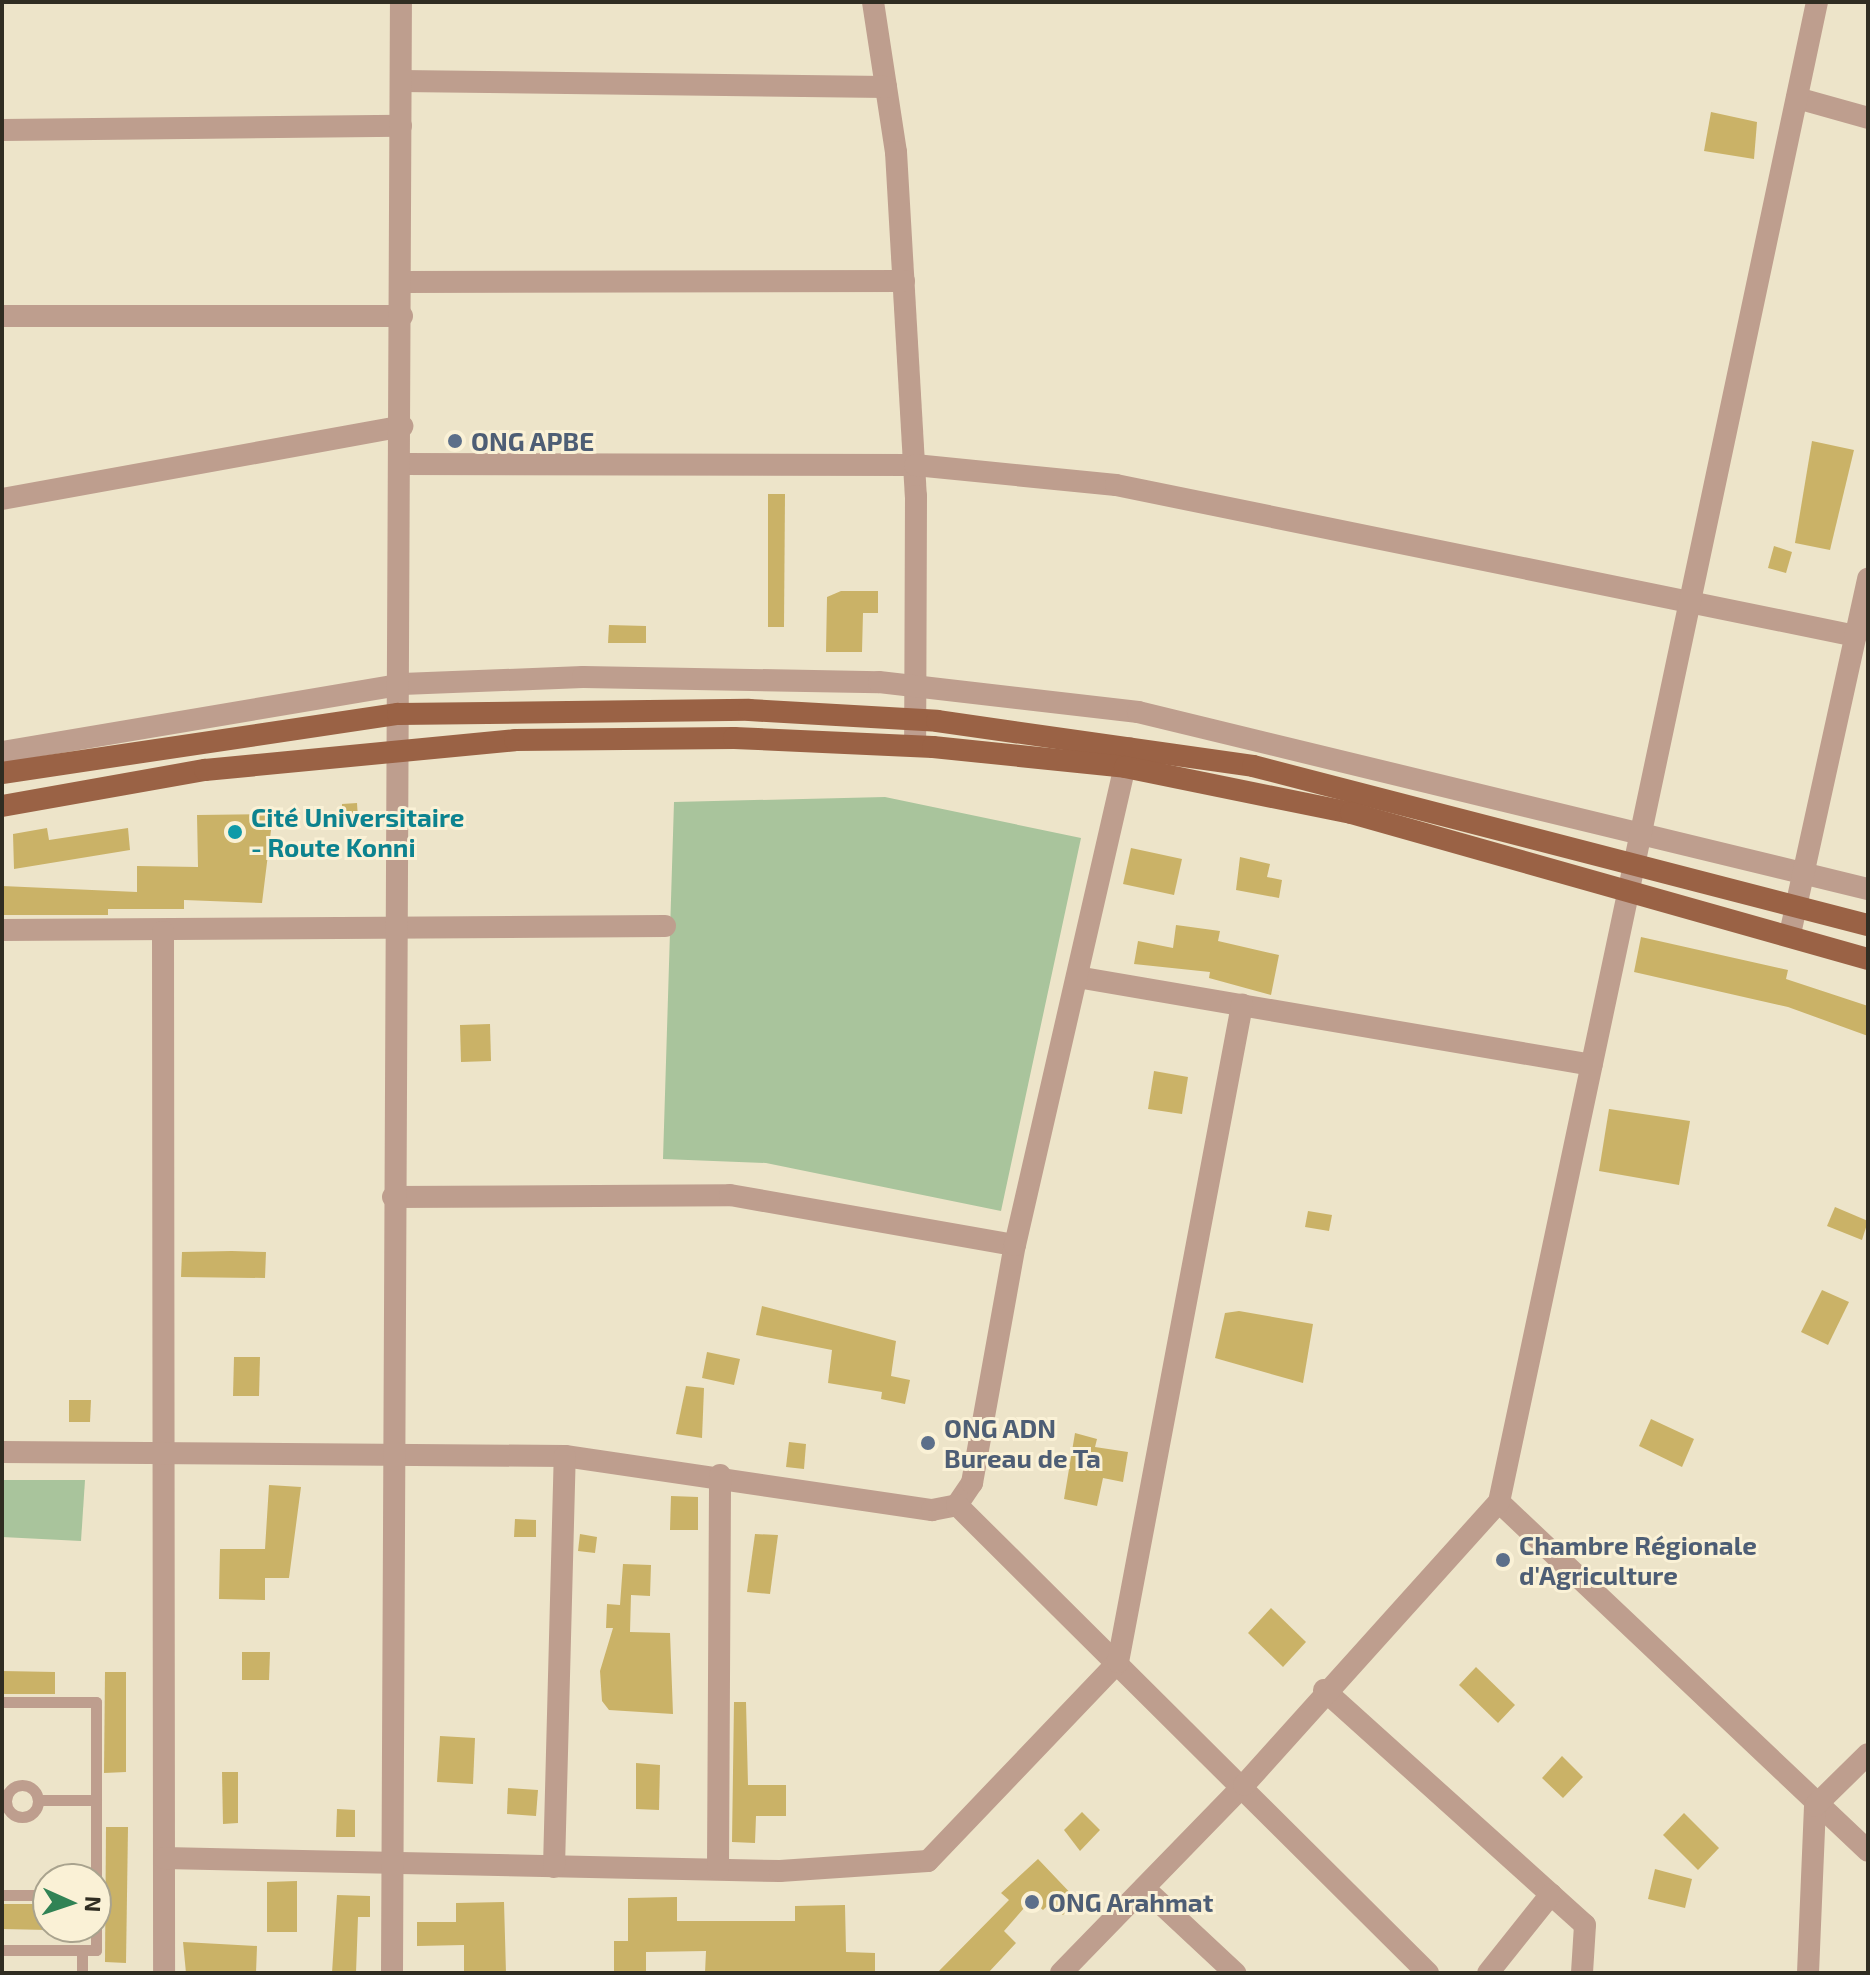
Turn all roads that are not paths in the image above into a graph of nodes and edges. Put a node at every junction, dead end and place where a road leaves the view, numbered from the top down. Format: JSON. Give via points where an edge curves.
{"nodes":[{"id":1,"x":401,"y":2,"type":"edge"},
{"id":2,"x":873,"y":2,"type":"edge"},
{"id":3,"x":1817,"y":2,"type":"edge"},
{"id":4,"x":401,"y":81,"type":"junction"},
{"id":5,"x":886,"y":87,"type":"junction"},
{"id":6,"x":1797,"y":98,"type":"junction"},
{"id":7,"x":1868,"y":118,"type":"edge"},
{"id":8,"x":401,"y":126,"type":"junction"},
{"id":9,"x":2,"y":130,"type":"edge"},
{"id":10,"x":904,"y":281,"type":"junction"},
{"id":11,"x":401,"y":282,"type":"junction"},
{"id":12,"x":2,"y":316,"type":"edge"},
{"id":13,"x":402,"y":316,"type":"junction"},
{"id":14,"x":402,"y":426,"type":"junction"},
{"id":15,"x":402,"y":464,"type":"junction"},
{"id":16,"x":915,"y":465,"type":"junction"},
{"id":17,"x":2,"y":499,"type":"edge"},
{"id":18,"x":1867,"y":588,"type":"edge"},
{"id":19,"x":1690,"y":606,"type":"junction"},
{"id":20,"x":1856,"y":636,"type":"junction"},
{"id":21,"x":402,"y":684,"type":"junction"},
{"id":22,"x":917,"y":686,"type":"junction"},
{"id":23,"x":749,"y":710,"type":"junction"},
{"id":24,"x":398,"y":714,"type":"junction"},
{"id":25,"x":917,"y":720,"type":"junction"},
{"id":26,"x":749,"y":738,"type":"junction"},
{"id":27,"x":1130,"y":743,"type":"junction"},
{"id":28,"x":915,"y":746,"type":"junction"},
{"id":29,"x":398,"y":751,"type":"junction"},
{"id":30,"x":2,"y":752,"type":"edge"},
{"id":31,"x":1125,"y":767,"type":"junction"},
{"id":32,"x":2,"y":773,"type":"edge"},
{"id":33,"x":2,"y":806,"type":"edge"},
{"id":34,"x":1641,"y":832,"type":"junction"},
{"id":35,"x":1635,"y":864,"type":"junction"},
{"id":36,"x":1806,"y":873,"type":"junction"},
{"id":37,"x":1630,"y":888,"type":"junction"},
{"id":38,"x":1868,"y":889,"type":"edge"},
{"id":39,"x":1798,"y":906,"type":"junction"},
{"id":40,"x":1868,"y":925,"type":"edge"},
{"id":41,"x":665,"y":926,"type":"dead end"},
{"id":42,"x":2,"y":930,"type":"edge"},
{"id":43,"x":163,"y":932,"type":"junction"},
{"id":44,"x":394,"y":932,"type":"junction"},
{"id":45,"x":1790,"y":934,"type":"junction"},
{"id":46,"x":1868,"y":959,"type":"edge"},
{"id":47,"x":1077,"y":977,"type":"junction"},
{"id":48,"x":1242,"y":1005,"type":"junction"},
{"id":49,"x":1592,"y":1065,"type":"junction"},
{"id":50,"x":393,"y":1197,"type":"junction"},
{"id":51,"x":1015,"y":1245,"type":"junction"},
{"id":52,"x":2,"y":1452,"type":"edge"},
{"id":53,"x":163,"y":1453,"type":"junction"},
{"id":54,"x":391,"y":1454,"type":"junction"},
{"id":55,"x":565,"y":1456,"type":"junction"},
{"id":56,"x":720,"y":1475,"type":"junction"},
{"id":57,"x":1499,"y":1502,"type":"junction"},
{"id":58,"x":957,"y":1505,"type":"junction"},
{"id":59,"x":1118,"y":1662,"type":"junction"},
{"id":60,"x":1324,"y":1690,"type":"junction"},
{"id":61,"x":2,"y":1702,"type":"edge"},
{"id":62,"x":1868,"y":1754,"type":"edge"},
{"id":63,"x":1244,"y":1785,"type":"junction"},
{"id":64,"x":38,"y":1800,"type":"junction"},
{"id":65,"x":96,"y":1800,"type":"junction"},
{"id":66,"x":4,"y":1802,"type":"edge"},
{"id":67,"x":1815,"y":1806,"type":"junction"},
{"id":68,"x":1868,"y":1851,"type":"edge"},
{"id":69,"x":164,"y":1858,"type":"junction"},
{"id":70,"x":392,"y":1862,"type":"junction"},
{"id":71,"x":96,"y":1863,"type":"edge"},
{"id":72,"x":554,"y":1867,"type":"junction"},
{"id":73,"x":718,"y":1869,"type":"junction"},
{"id":74,"x":1144,"y":1888,"type":"junction"},
{"id":75,"x":1551,"y":1894,"type":"junction"},
{"id":76,"x":2,"y":1895,"type":"edge"},
{"id":77,"x":32,"y":1895,"type":"edge"},
{"id":78,"x":96,"y":1943,"type":"edge"},
{"id":79,"x":2,"y":1950,"type":"edge"},
{"id":80,"x":82,"y":1950,"type":"junction"},
{"id":81,"x":82,"y":1973,"type":"edge"},
{"id":82,"x":164,"y":1973,"type":"edge"},
{"id":83,"x":392,"y":1973,"type":"edge"},
{"id":84,"x":1061,"y":1973,"type":"edge"},
{"id":85,"x":1235,"y":1973,"type":"edge"},
{"id":86,"x":1428,"y":1973,"type":"edge"},
{"id":87,"x":1488,"y":1973,"type":"edge"},
{"id":88,"x":1582,"y":1973,"type":"edge"},
{"id":89,"x":1808,"y":1973,"type":"edge"}],
"edges":[{"from":1,"to":4,"type":"street"},
{"from":2,"to":5,"type":"street"},
{"from":3,"to":6,"type":"street"},
{"from":4,"to":5,"type":"street"},
{"from":4,"to":8,"type":"street"},
{"from":5,"to":10,"type":"street"},
{"from":6,"to":7,"type":"street"},
{"from":6,"to":19,"type":"street"},
{"from":8,"to":9,"type":"street"},
{"from":8,"to":11,"type":"street"},
{"from":10,"to":11,"type":"street"},
{"from":10,"to":16,"type":"street"},
{"from":11,"to":13,"type":"street"},
{"from":12,"to":13,"type":"street"},
{"from":13,"to":14,"type":"street"},
{"from":14,"to":15,"type":"street"},
{"from":14,"to":17,"type":"street"},
{"from":15,"to":16,"type":"street"},
{"from":15,"to":21,"type":"street"},
{"from":16,"to":19,"type":"street","via":[[1116,485]]},
{"from":16,"to":22,"type":"street"},
{"from":18,"to":20,"type":"street"},
{"from":19,"to":20,"type":"street"},
{"from":19,"to":34,"type":"street"},
{"from":20,"to":36,"type":"street"},
{"from":21,"to":22,"type":"street","via":[[583,677]]},
{"from":21,"to":24,"type":"street"},
{"from":21,"to":30,"type":"street"},
{"from":22,"to":25,"type":"street"},
{"from":22,"to":34,"type":"street","via":[[1138,712]]},
{"from":23,"to":24,"type":"main road"},
{"from":23,"to":25,"type":"main road"},
{"from":23,"to":26,"type":"main road"},
{"from":24,"to":29,"type":"street"},
{"from":24,"to":32,"type":"main road"},
{"from":25,"to":27,"type":"main road"},
{"from":25,"to":28,"type":"street"},
{"from":26,"to":28,"type":"main road"},
{"from":26,"to":29,"type":"main road","via":[[515,740]]},
{"from":27,"to":31,"type":"street"},
{"from":27,"to":35,"type":"main road","via":[[1357,789]]},
{"from":28,"to":31,"type":"main road"},
{"from":29,"to":33,"type":"main road","via":[[205,770]]},
{"from":29,"to":44,"type":"street"},
{"from":31,"to":37,"type":"main road","via":[[1351,813]]},
{"from":31,"to":47,"type":"street"},
{"from":34,"to":35,"type":"street"},
{"from":34,"to":36,"type":"street"},
{"from":35,"to":37,"type":"street"},
{"from":35,"to":39,"type":"main road"},
{"from":36,"to":38,"type":"street"},
{"from":36,"to":39,"type":"street"},
{"from":37,"to":45,"type":"main road"},
{"from":37,"to":49,"type":"street"},
{"from":39,"to":40,"type":"main road"},
{"from":39,"to":45,"type":"street"},
{"from":41,"to":44,"type":"street"},
{"from":42,"to":43,"type":"street"},
{"from":43,"to":44,"type":"street"},
{"from":43,"to":53,"type":"street"},
{"from":44,"to":50,"type":"street"},
{"from":45,"to":46,"type":"main road"},
{"from":47,"to":48,"type":"street"},
{"from":47,"to":51,"type":"street"},
{"from":48,"to":49,"type":"street"},
{"from":48,"to":59,"type":"street"},
{"from":49,"to":57,"type":"street"},
{"from":50,"to":51,"type":"street","via":[[730,1195]]},
{"from":50,"to":54,"type":"street"},
{"from":51,"to":58,"type":"street","via":[[972,1483]]},
{"from":52,"to":53,"type":"street"},
{"from":53,"to":54,"type":"street"},
{"from":53,"to":69,"type":"street"},
{"from":54,"to":55,"type":"street"},
{"from":54,"to":70,"type":"street"},
{"from":55,"to":56,"type":"street"},
{"from":55,"to":72,"type":"street"},
{"from":56,"to":58,"type":"street","via":[[932,1510]]},
{"from":56,"to":73,"type":"street"},
{"from":57,"to":60,"type":"street"},
{"from":57,"to":67,"type":"street"},
{"from":58,"to":59,"type":"street"},
{"from":59,"to":63,"type":"street"},
{"from":59,"to":73,"type":"street","via":[[928,1861]]},
{"from":60,"to":63,"type":"street"},
{"from":60,"to":75,"type":"street"},
{"from":61,"to":65,"type":"lane","via":[[96,1702]]},
{"from":62,"to":67,"type":"street"},
{"from":63,"to":74,"type":"street"},
{"from":63,"to":86,"type":"street"},
{"from":64,"to":65,"type":"lane"},
{"from":64,"to":66,"type":"lane","via":[[22,1785]]},
{"from":64,"to":66,"type":"lane","via":[[23,1817]]},
{"from":65,"to":71,"type":"lane"},
{"from":67,"to":68,"type":"street"},
{"from":67,"to":89,"type":"street"},
{"from":69,"to":70,"type":"street"},
{"from":69,"to":82,"type":"street"},
{"from":70,"to":72,"type":"street"},
{"from":70,"to":83,"type":"street"},
{"from":72,"to":73,"type":"street"},
{"from":74,"to":84,"type":"street"},
{"from":74,"to":85,"type":"street"},
{"from":75,"to":87,"type":"street"},
{"from":75,"to":88,"type":"street","via":[[1585,1925]]},
{"from":76,"to":77,"type":"lane"},
{"from":78,"to":80,"type":"lane","via":[[96,1950]]},
{"from":79,"to":80,"type":"lane"},
{"from":80,"to":81,"type":"lane"}]}
